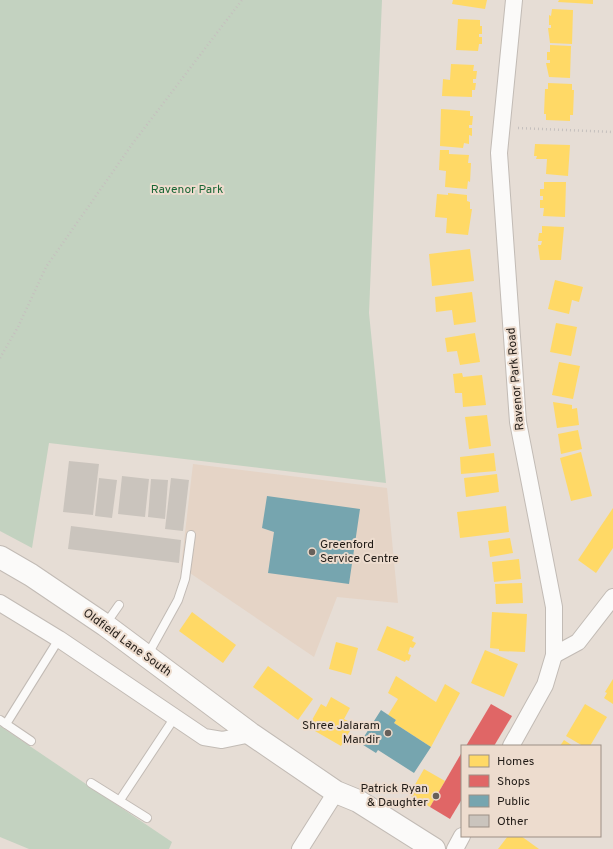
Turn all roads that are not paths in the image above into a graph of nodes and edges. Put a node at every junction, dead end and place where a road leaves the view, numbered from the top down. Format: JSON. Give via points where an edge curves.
{"nodes":[{"id":1,"x":514,"y":0,"type":"edge"},
{"id":2,"x":191,"y":535,"type":"dead end"},
{"id":3,"x":0,"y":557,"type":"edge"},
{"id":4,"x":613,"y":597,"type":"edge"},
{"id":5,"x":0,"y":603,"type":"edge"},
{"id":6,"x":119,"y":605,"type":"dead end"},
{"id":7,"x":105,"y":625,"type":"junction"},
{"id":8,"x":59,"y":639,"type":"junction"},
{"id":9,"x":554,"y":655,"type":"junction"},
{"id":10,"x":147,"y":657,"type":"junction"},
{"id":11,"x":175,"y":717,"type":"junction"},
{"id":12,"x":3,"y":722,"type":"edge"},
{"id":13,"x":251,"y":734,"type":"junction"},
{"id":14,"x":31,"y":741,"type":"dead end"},
{"id":15,"x":512,"y":745,"type":"edge"},
{"id":16,"x":92,"y":783,"type":"dead end"},
{"id":17,"x":336,"y":792,"type":"junction"},
{"id":18,"x":120,"y":800,"type":"junction"},
{"id":19,"x":147,"y":818,"type":"dead end"},
{"id":20,"x":461,"y":837,"type":"edge"},
{"id":21,"x":300,"y":849,"type":"edge"},
{"id":22,"x":434,"y":849,"type":"edge"},
{"id":23,"x":455,"y":849,"type":"edge"}],
"edges":[{"from":1,"to":9,"type":"street","name":"Ravenor Park Road","via":[[499,153],[518,422],[554,607]]},
{"from":2,"to":10,"type":"lane","via":[[185,579],[178,600]]},
{"from":3,"to":7,"type":"street","name":"Oldfield Lane South"},
{"from":4,"to":9,"type":"street","via":[[578,642]]},
{"from":5,"to":8,"type":"street"},
{"from":6,"to":7,"type":"lane"},
{"from":7,"to":10,"type":"street","name":"Oldfield Lane South"},
{"from":8,"to":11,"type":"street"},
{"from":8,"to":12,"type":"lane"},
{"from":9,"to":15,"type":"street","name":"Ravenor Park Road","via":[[545,685]]},
{"from":10,"to":13,"type":"street","name":"Oldfield Lane South"},
{"from":11,"to":13,"type":"street","via":[[204,737],[222,740]]},
{"from":11,"to":18,"type":"lane"},
{"from":12,"to":14,"type":"lane"},
{"from":13,"to":17,"type":"street","name":"Oldfield Lane South"},
{"from":16,"to":18,"type":"lane"},
{"from":17,"to":21,"type":"street"},
{"from":17,"to":22,"type":"street","name":"Oldfield Lane South","via":[[358,801]]},
{"from":18,"to":19,"type":"lane"},
{"from":20,"to":23,"type":"street"}]}
